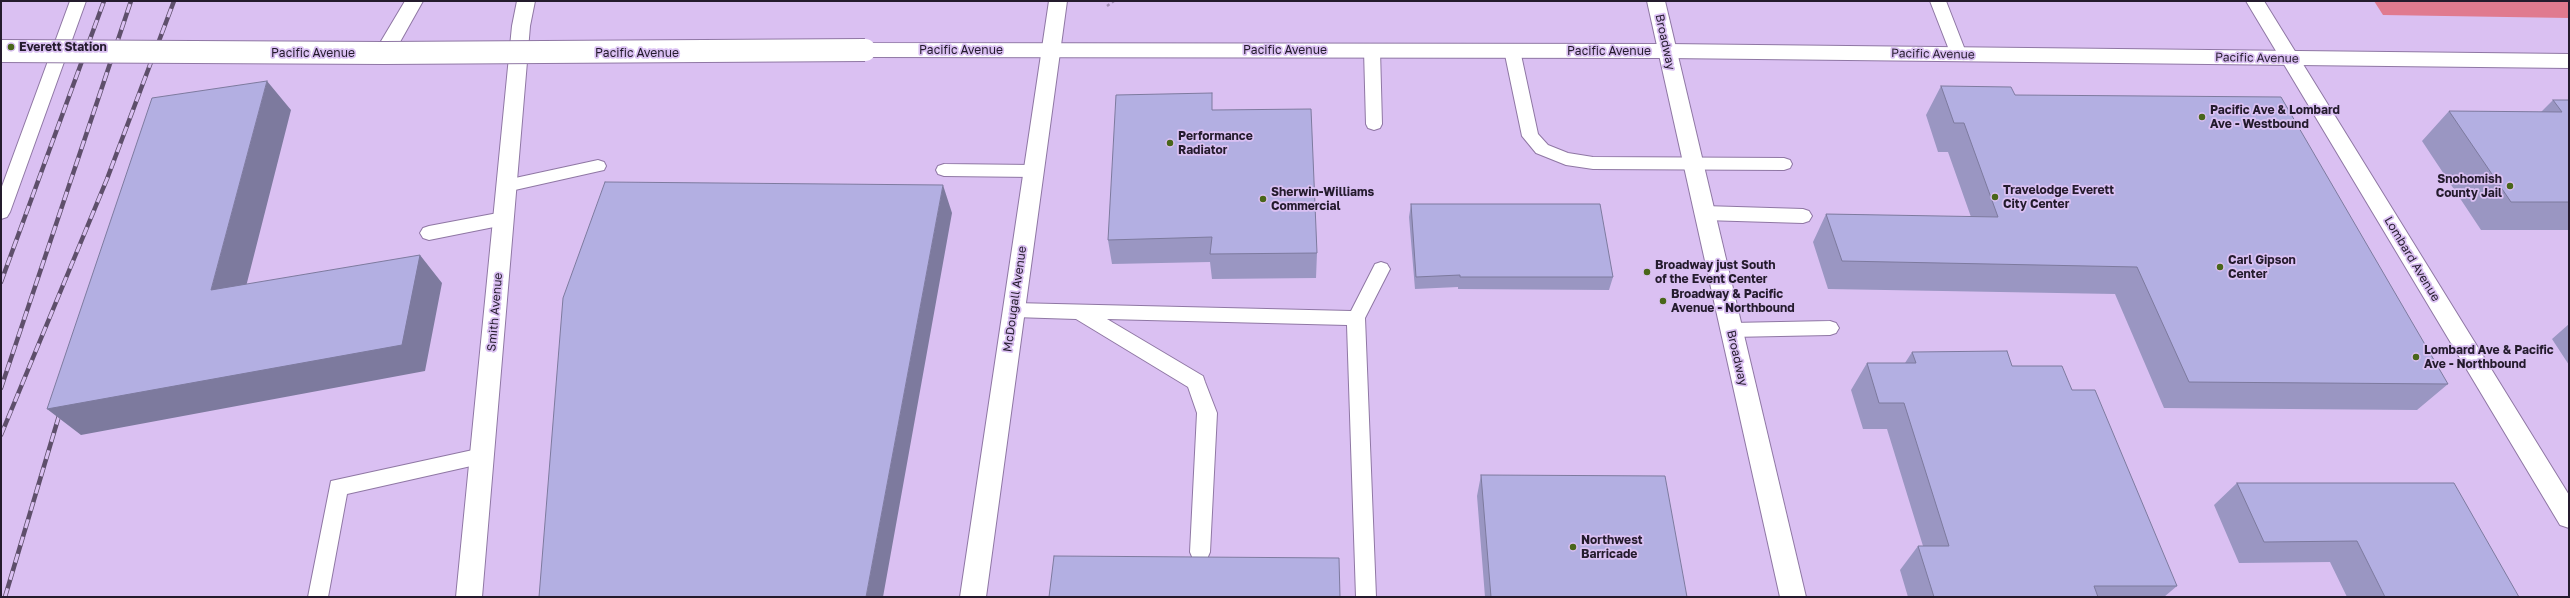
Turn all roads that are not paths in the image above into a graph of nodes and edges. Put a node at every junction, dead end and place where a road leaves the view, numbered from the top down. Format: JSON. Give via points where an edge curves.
{"nodes":[{"id":1,"x":78,"y":1,"type":"edge"},
{"id":2,"x":414,"y":1,"type":"edge"},
{"id":3,"x":526,"y":1,"type":"edge"},
{"id":4,"x":1058,"y":1,"type":"edge"},
{"id":5,"x":1656,"y":1,"type":"edge"},
{"id":6,"x":1938,"y":1,"type":"edge"},
{"id":7,"x":2255,"y":1,"type":"edge"},
{"id":8,"x":1051,"y":49,"type":"junction"},
{"id":9,"x":1372,"y":50,"type":"junction"},
{"id":10,"x":1512,"y":50,"type":"junction"},
{"id":11,"x":1,"y":51,"type":"edge"},
{"id":12,"x":1667,"y":51,"type":"junction"},
{"id":13,"x":384,"y":53,"type":"junction"},
{"id":14,"x":1959,"y":54,"type":"junction"},
{"id":15,"x":2290,"y":59,"type":"junction"},
{"id":16,"x":2569,"y":61,"type":"edge"},
{"id":17,"x":1374,"y":124,"type":"dead end"},
{"id":18,"x":1693,"y":163,"type":"junction"},
{"id":19,"x":1784,"y":164,"type":"dead end"},
{"id":20,"x":598,"y":166,"type":"dead end"},
{"id":21,"x":944,"y":170,"type":"dead end"},
{"id":22,"x":1033,"y":171,"type":"junction"},
{"id":23,"x":506,"y":186,"type":"junction"},
{"id":24,"x":1,"y":212,"type":"edge"},
{"id":25,"x":1704,"y":213,"type":"junction"},
{"id":26,"x":1803,"y":216,"type":"dead end"},
{"id":27,"x":503,"y":219,"type":"junction"},
{"id":28,"x":429,"y":233,"type":"dead end"},
{"id":29,"x":1381,"y":269,"type":"dead end"},
{"id":30,"x":1014,"y":310,"type":"junction"},
{"id":31,"x":1077,"y":311,"type":"junction"},
{"id":32,"x":1356,"y":318,"type":"junction"},
{"id":33,"x":1830,"y":328,"type":"dead end"},
{"id":34,"x":1731,"y":330,"type":"junction"},
{"id":35,"x":482,"y":456,"type":"junction"},
{"id":36,"x":2569,"y":517,"type":"edge"},
{"id":37,"x":1200,"y":552,"type":"dead end"},
{"id":38,"x":318,"y":597,"type":"edge"},
{"id":39,"x":469,"y":597,"type":"edge"},
{"id":40,"x":973,"y":597,"type":"edge"},
{"id":41,"x":1366,"y":597,"type":"edge"},
{"id":42,"x":1793,"y":597,"type":"edge"}],
"edges":[{"from":1,"to":24,"type":"lane"},
{"from":2,"to":13,"type":"street"},
{"from":3,"to":23,"type":"street","name":"Smith Avenue","via":[[521,26]]},
{"from":4,"to":8,"type":"street","name":"McDougall Avenue"},
{"from":5,"to":12,"type":"street","name":"Broadway"},
{"from":6,"to":14,"type":"lane"},
{"from":7,"to":15,"type":"street","name":"Lombard Avenue"},
{"from":8,"to":9,"type":"street","name":"Pacific Avenue"},
{"from":8,"to":13,"type":"street","name":"Pacific Avenue","bridge":true},
{"from":8,"to":22,"type":"street","name":"McDougall Avenue"},
{"from":9,"to":10,"type":"street","name":"Pacific Avenue"},
{"from":9,"to":17,"type":"lane"},
{"from":10,"to":12,"type":"street","name":"Pacific Avenue"},
{"from":10,"to":18,"type":"lane","via":[[1530,136],[1542,149],[1566,159],[1594,163]]},
{"from":11,"to":13,"type":"street","name":"Pacific Avenue","bridge":true},
{"from":12,"to":14,"type":"street","name":"Pacific Avenue"},
{"from":12,"to":18,"type":"street","name":"Broadway"},
{"from":14,"to":15,"type":"street","name":"Pacific Avenue"},
{"from":15,"to":16,"type":"street","name":"Pacific Avenue"},
{"from":15,"to":36,"type":"street","name":"Lombard Avenue"},
{"from":18,"to":19,"type":"lane"},
{"from":18,"to":25,"type":"street","name":"Broadway"},
{"from":20,"to":23,"type":"lane"},
{"from":21,"to":22,"type":"lane"},
{"from":22,"to":30,"type":"street","name":"McDougall Avenue"},
{"from":23,"to":27,"type":"street","name":"Smith Avenue"},
{"from":25,"to":26,"type":"lane"},
{"from":25,"to":34,"type":"street","name":"Broadway"},
{"from":27,"to":28,"type":"lane"},
{"from":27,"to":35,"type":"street","name":"Smith Avenue"},
{"from":29,"to":32,"type":"lane"},
{"from":30,"to":31,"type":"lane"},
{"from":30,"to":40,"type":"street","name":"McDougall Avenue"},
{"from":31,"to":32,"type":"lane"},
{"from":31,"to":37,"type":"lane","via":[[1196,382],[1207,413]]},
{"from":32,"to":41,"type":"lane"},
{"from":33,"to":34,"type":"lane"},
{"from":34,"to":42,"type":"street","name":"Broadway"},
{"from":35,"to":38,"type":"lane","via":[[338,487]]},
{"from":35,"to":39,"type":"street","name":"Smith Avenue"}]}
